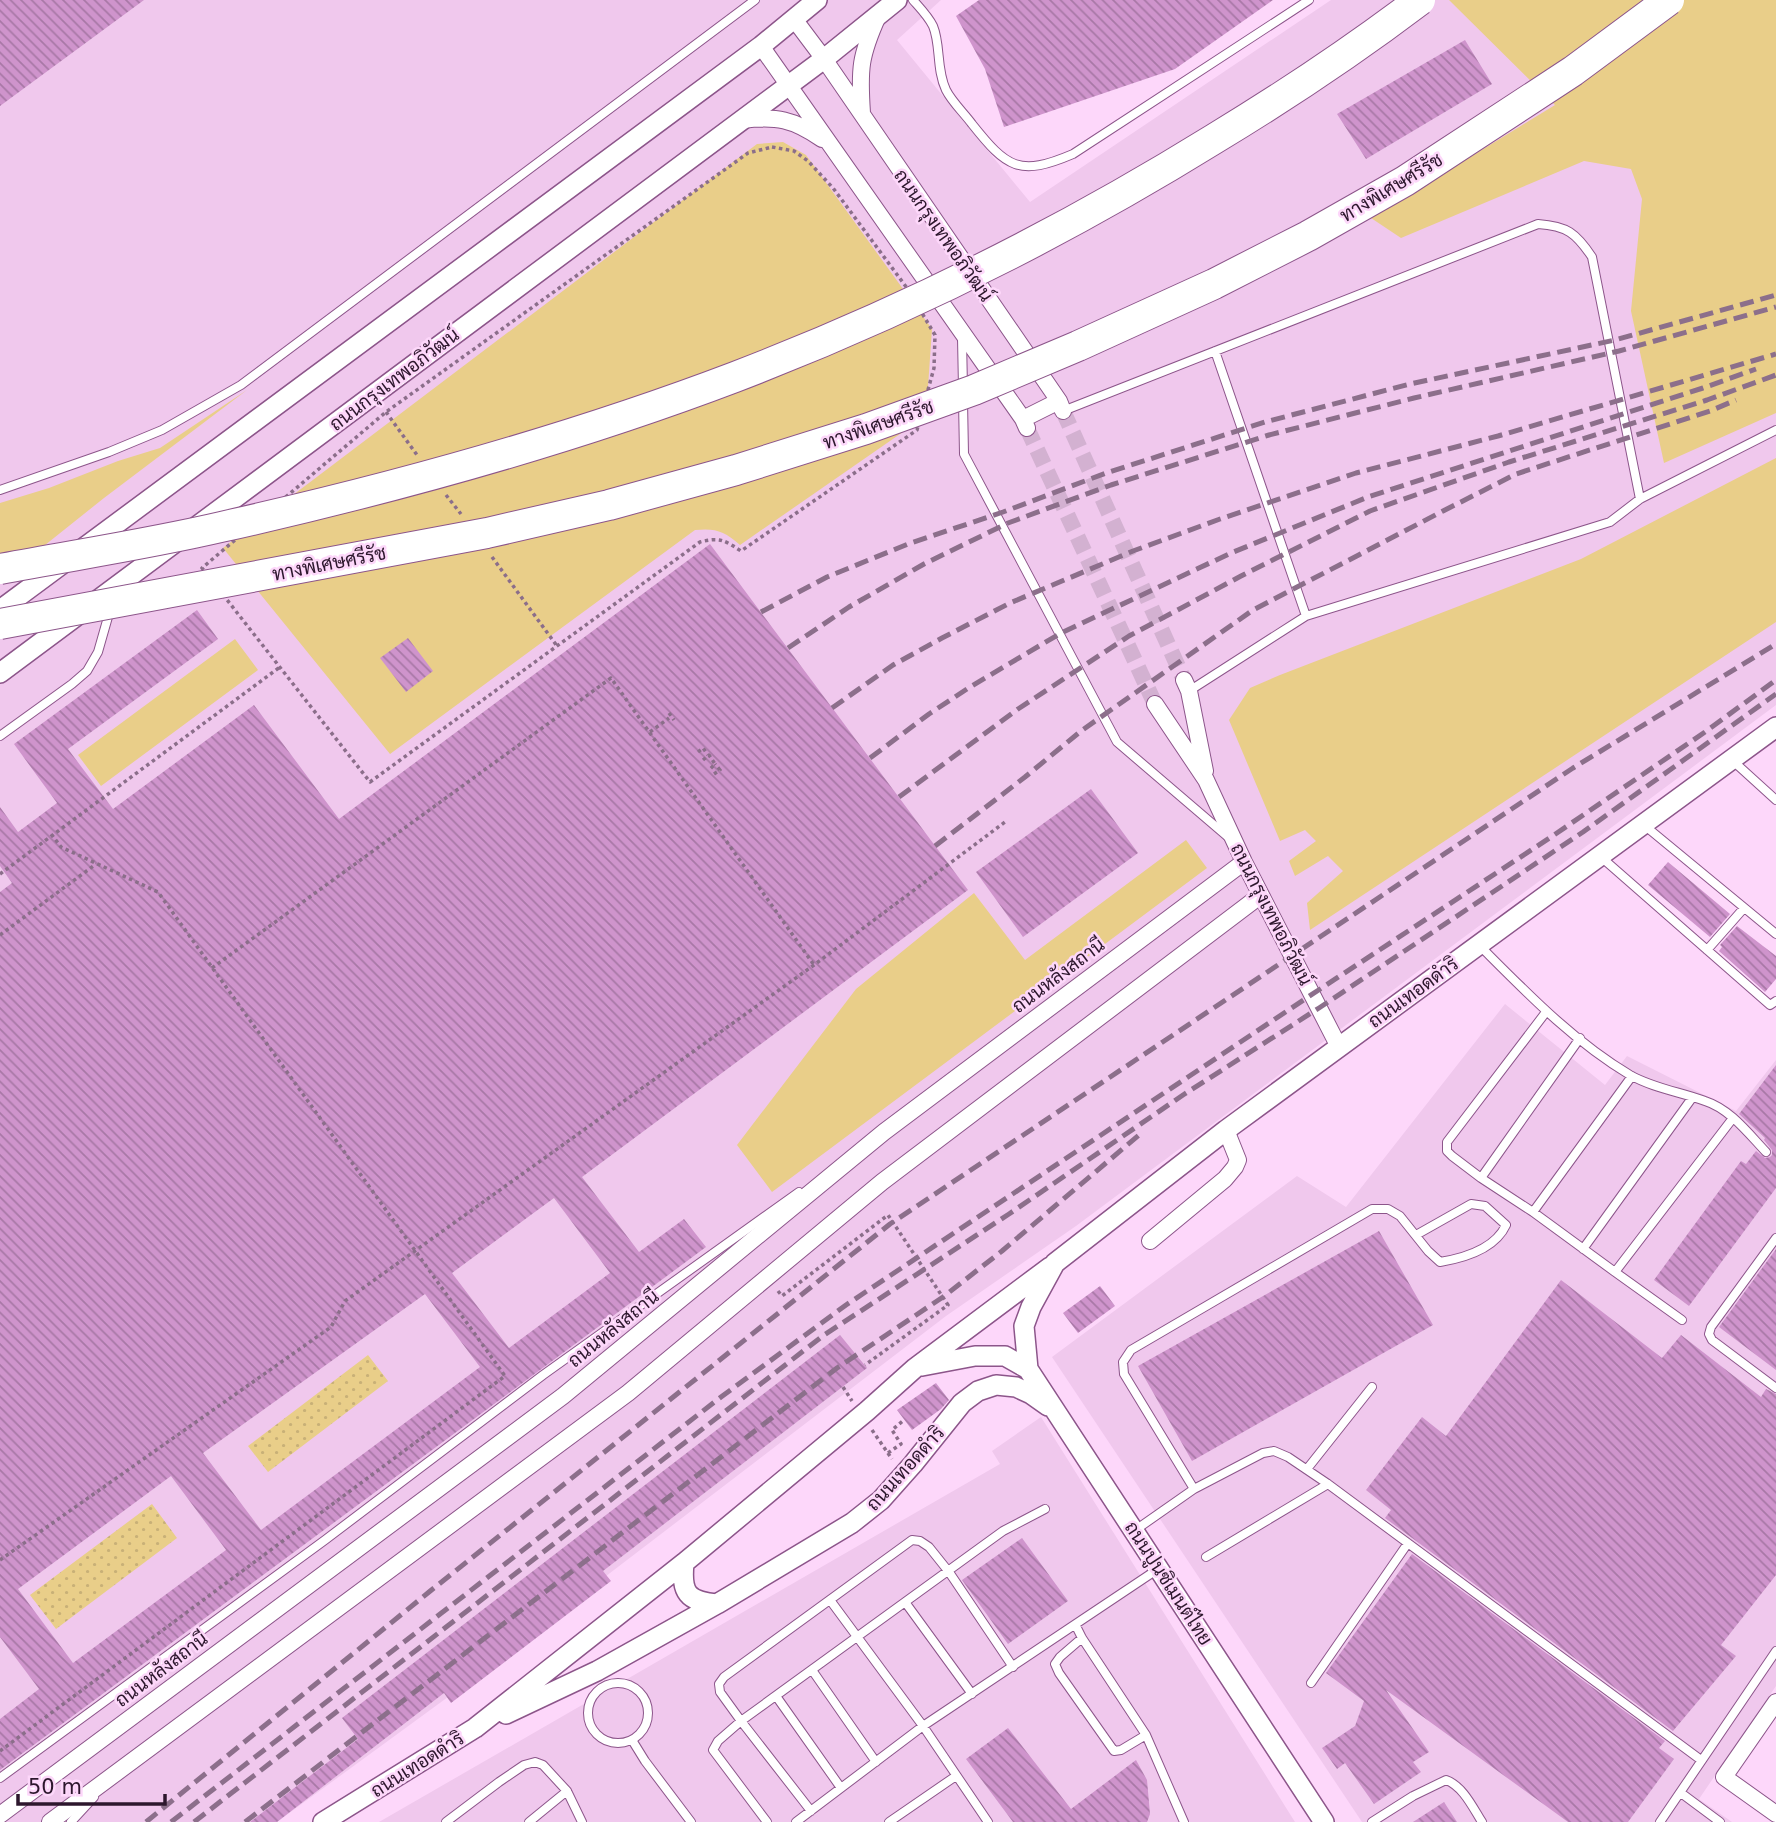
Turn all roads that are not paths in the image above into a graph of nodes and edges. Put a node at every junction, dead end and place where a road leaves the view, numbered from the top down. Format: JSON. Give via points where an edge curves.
{"nodes":[{"id":1,"x":755,"y":0,"type":"edge"},
{"id":2,"x":817,"y":0,"type":"edge"},
{"id":3,"x":897,"y":0,"type":"edge"},
{"id":4,"x":913,"y":0,"type":"edge"},
{"id":5,"x":1310,"y":0,"type":"edge"},
{"id":6,"x":1420,"y":0,"type":"edge"},
{"id":7,"x":1669,"y":0,"type":"edge"},
{"id":8,"x":880,"y":14,"type":"junction"},
{"id":9,"x":794,"y":19,"type":"junction"},
{"id":10,"x":761,"y":46,"type":"junction"},
{"id":11,"x":824,"y":59,"type":"junction"},
{"id":12,"x":788,"y":84,"type":"junction"},
{"id":13,"x":862,"y":115,"type":"junction"},
{"id":14,"x":742,"y":120,"type":"junction"},
{"id":15,"x":830,"y":144,"type":"junction"},
{"id":16,"x":962,"y":332,"type":"junction"},
{"id":17,"x":1215,"y":351,"type":"junction"},
{"id":18,"x":1061,"y":406,"type":"junction"},
{"id":19,"x":1776,"y":430,"type":"edge"},
{"id":20,"x":0,"y":490,"type":"edge"},
{"id":21,"x":1640,"y":499,"type":"junction"},
{"id":22,"x":0,"y":569,"type":"edge"},
{"id":23,"x":118,"y":584,"type":"junction"},
{"id":24,"x":0,"y":610,"type":"edge"},
{"id":25,"x":1306,"y":616,"type":"junction"},
{"id":26,"x":0,"y":624,"type":"edge"},
{"id":27,"x":0,"y":673,"type":"edge"},
{"id":28,"x":1187,"y":686,"type":"joint"},
{"id":29,"x":1155,"y":704,"type":"tunnel mouth"},
{"id":30,"x":1776,"y":727,"type":"edge"},
{"id":31,"x":0,"y":736,"type":"edge"},
{"id":32,"x":1732,"y":760,"type":"junction"},
{"id":33,"x":1206,"y":780,"type":"junction"},
{"id":34,"x":1776,"y":800,"type":"edge"},
{"id":35,"x":1644,"y":825,"type":"junction"},
{"id":36,"x":1236,"y":843,"type":"junction"},
{"id":37,"x":1601,"y":857,"type":"junction"},
{"id":38,"x":1244,"y":862,"type":"junction"},
{"id":39,"x":1261,"y":895,"type":"junction"},
{"id":40,"x":1744,"y":908,"type":"junction"},
{"id":41,"x":1776,"y":934,"type":"edge"},
{"id":42,"x":1478,"y":944,"type":"junction"},
{"id":43,"x":1707,"y":950,"type":"junction"},
{"id":44,"x":1776,"y":1001,"type":"edge"},
{"id":45,"x":1546,"y":1012,"type":"junction"},
{"id":46,"x":1580,"y":1038,"type":"junction"},
{"id":47,"x":1339,"y":1047,"type":"junction"},
{"id":48,"x":1632,"y":1076,"type":"junction"},
{"id":49,"x":1692,"y":1098,"type":"junction"},
{"id":50,"x":1733,"y":1118,"type":"junction"},
{"id":51,"x":1226,"y":1130,"type":"junction"},
{"id":52,"x":884,"y":1132,"type":"junction"},
{"id":53,"x":1766,"y":1152,"type":"dead end"},
{"id":54,"x":1481,"y":1178,"type":"junction"},
{"id":55,"x":1533,"y":1212,"type":"junction"},
{"id":56,"x":1416,"y":1235,"type":"junction"},
{"id":57,"x":1776,"y":1238,"type":"edge"},
{"id":58,"x":1150,"y":1241,"type":"dead end"},
{"id":59,"x":1583,"y":1249,"type":"junction"},
{"id":60,"x":1055,"y":1263,"type":"junction"},
{"id":61,"x":1615,"y":1272,"type":"junction"},
{"id":62,"x":1682,"y":1320,"type":"dead end"},
{"id":63,"x":915,"y":1368,"type":"junction"},
{"id":64,"x":1028,"y":1369,"type":"junction"},
{"id":65,"x":1372,"y":1387,"type":"dead end"},
{"id":66,"x":1776,"y":1388,"type":"edge"},
{"id":67,"x":1055,"y":1410,"type":"junction"},
{"id":68,"x":1307,"y":1469,"type":"junction"},
{"id":69,"x":1328,"y":1484,"type":"junction"},
{"id":70,"x":1194,"y":1489,"type":"junction"},
{"id":71,"x":1045,"y":1509,"type":"dead end"},
{"id":72,"x":1134,"y":1531,"type":"junction"},
{"id":73,"x":1408,"y":1543,"type":"junction"},
{"id":74,"x":1206,"y":1557,"type":"dead end"},
{"id":75,"x":684,"y":1563,"type":"junction"},
{"id":76,"x":1159,"y":1569,"type":"junction"},
{"id":77,"x":949,"y":1572,"type":"junction"},
{"id":78,"x":830,"y":1600,"type":"junction"},
{"id":79,"x":905,"y":1602,"type":"junction"},
{"id":80,"x":717,"y":1604,"type":"junction"},
{"id":81,"x":1076,"y":1626,"type":"junction"},
{"id":82,"x":857,"y":1637,"type":"junction"},
{"id":83,"x":1082,"y":1638,"type":"junction"},
{"id":84,"x":1776,"y":1651,"type":"edge"},
{"id":85,"x":1013,"y":1667,"type":"junction"},
{"id":86,"x":812,"y":1670,"type":"junction"},
{"id":87,"x":600,"y":1679,"type":"junction"},
{"id":88,"x":1311,"y":1683,"type":"dead end"},
{"id":89,"x":972,"y":1694,"type":"junction"},
{"id":90,"x":776,"y":1696,"type":"junction"},
{"id":91,"x":1776,"y":1702,"type":"edge"},
{"id":92,"x":741,"y":1721,"type":"junction"},
{"id":93,"x":923,"y":1726,"type":"junction"},
{"id":94,"x":475,"y":1728,"type":"junction"},
{"id":95,"x":1146,"y":1735,"type":"junction"},
{"id":96,"x":632,"y":1740,"type":"junction"},
{"id":97,"x":1702,"y":1760,"type":"junction"},
{"id":98,"x":876,"y":1762,"type":"junction"},
{"id":99,"x":115,"y":1774,"type":"junction"},
{"id":100,"x":956,"y":1776,"type":"junction"},
{"id":101,"x":0,"y":1778,"type":"edge"},
{"id":102,"x":841,"y":1788,"type":"junction"},
{"id":103,"x":566,"y":1791,"type":"junction"},
{"id":104,"x":1681,"y":1793,"type":"junction"},
{"id":105,"x":811,"y":1811,"type":"junction"},
{"id":106,"x":1776,"y":1814,"type":"edge"},
{"id":107,"x":0,"y":1815,"type":"edge"},
{"id":108,"x":1321,"y":1815,"type":"edge"},
{"id":109,"x":986,"y":1819,"type":"edge"},
{"id":110,"x":50,"y":1822,"type":"edge"},
{"id":111,"x":71,"y":1822,"type":"edge"},
{"id":112,"x":323,"y":1822,"type":"edge"},
{"id":113,"x":446,"y":1822,"type":"edge"},
{"id":114,"x":529,"y":1822,"type":"edge"},
{"id":115,"x":582,"y":1822,"type":"edge"},
{"id":116,"x":691,"y":1822,"type":"edge"},
{"id":117,"x":767,"y":1822,"type":"edge"},
{"id":118,"x":796,"y":1822,"type":"edge"},
{"id":119,"x":889,"y":1822,"type":"edge"},
{"id":120,"x":974,"y":1822,"type":"edge"},
{"id":121,"x":1184,"y":1822,"type":"edge"},
{"id":122,"x":1372,"y":1822,"type":"edge"},
{"id":123,"x":1482,"y":1822,"type":"edge"},
{"id":124,"x":1661,"y":1822,"type":"edge"},
{"id":125,"x":1720,"y":1822,"type":"edge"}],
"edges":[{"from":1,"to":20,"type":"lane","via":[[241,385],[162,430]]},
{"from":2,"to":9,"type":"street"},
{"from":3,"to":8,"type":"street","name":"ถนนกรุงเทพอภิวัฒน์"},
{"from":4,"to":5,"type":"lane","via":[[934,27],[947,91],[1002,158],[1026,167],[1050,164],[1073,154]]},
{"from":6,"to":22,"type":"highway","bridge":true,"via":[[1267,107],[1065,227],[955,282],[735,377],[597,425],[345,497],[218,528]]},
{"from":7,"to":26,"type":"highway","name":"ทางพิเศษศรีรัช","bridge":true,"via":[[1573,71],[1405,181],[1308,236],[1214,284],[974,390],[736,470],[609,505],[473,536]]},
{"from":8,"to":11,"type":"street","name":"ถนนกรุงเทพอภิวัฒน์"},
{"from":8,"to":13,"type":"street","via":[[861,62]]},
{"from":9,"to":10,"type":"street"},
{"from":9,"to":11,"type":"street","name":"ถนนกรุงเทพอภิวัฒน์"},
{"from":10,"to":12,"type":"street"},
{"from":10,"to":24,"type":"street"},
{"from":11,"to":12,"type":"street","name":"ถนนกรุงเทพอภิวัฒน์"},
{"from":11,"to":13,"type":"street","name":"ถนนกรุงเทพอภิวัฒน์"},
{"from":12,"to":14,"type":"street","name":"ถนนกรุงเทพอภิวัฒน์"},
{"from":12,"to":15,"type":"street"},
{"from":13,"to":18,"type":"street","name":"ถนนกรุงเทพอภิวัฒน์"},
{"from":14,"to":15,"type":"street","via":[[786,120]]},
{"from":14,"to":23,"type":"street","name":"ถนนกรุงเทพอภิวัฒน์"},
{"from":15,"to":16,"type":"street"},
{"from":16,"to":18,"type":"street","via":[[1025,423]]},
{"from":16,"to":36,"type":"lane","via":[[964,454],[1116,742]]},
{"from":17,"to":18,"type":"lane"},
{"from":17,"to":21,"type":"lane","via":[[1538,224],[1557,225],[1580,239],[1592,257]]},
{"from":17,"to":25,"type":"lane"},
{"from":19,"to":21,"type":"lane"},
{"from":21,"to":25,"type":"lane","via":[[1610,522]]},
{"from":23,"to":27,"type":"street","name":"ถนนกรุงเทพอภิวัฒน์"},
{"from":23,"to":31,"type":"lane","via":[[98,652],[87,670]]},
{"from":25,"to":28,"type":"lane"},
{"from":28,"to":33,"type":"street","name":"ถนนกรุงเทพอภิวัฒน์"},
{"from":29,"to":33,"type":"street","name":"ถนนกรุงเทพอภิวัฒน์"},
{"from":30,"to":32,"type":"street","name":"ถนนเทอดดำริ"},
{"from":32,"to":34,"type":"lane"},
{"from":32,"to":35,"type":"street","name":"ถนนเทอดดำริ"},
{"from":33,"to":36,"type":"street","name":"ถนนกรุงเทพอภิวัฒน์"},
{"from":35,"to":37,"type":"street","name":"ถนนเทอดดำริ"},
{"from":35,"to":40,"type":"lane"},
{"from":36,"to":38,"type":"street","name":"ถนนกรุงเทพอภิวัฒน์"},
{"from":37,"to":42,"type":"street","name":"ถนนเทอดดำริ"},
{"from":37,"to":43,"type":"lane"},
{"from":38,"to":39,"type":"street","name":"ถนนกรุงเทพอภิวัฒน์"},
{"from":38,"to":52,"type":"street","name":"ถนนหลังสถานี"},
{"from":39,"to":47,"type":"street","name":"ถนนกรุงเทพอภิวัฒน์"},
{"from":39,"to":99,"type":"street","via":[[893,1173],[628,1393]]},
{"from":40,"to":41,"type":"lane"},
{"from":40,"to":43,"type":"lane"},
{"from":42,"to":45,"type":"lane"},
{"from":42,"to":47,"type":"street","name":"ถนนเทอดดำริ"},
{"from":43,"to":44,"type":"lane","via":[[1770,1005]]},
{"from":45,"to":46,"type":"lane"},
{"from":45,"to":54,"type":"lane","via":[[1447,1142],[1452,1156]]},
{"from":46,"to":48,"type":"lane"},
{"from":46,"to":54,"type":"lane"},
{"from":47,"to":51,"type":"street","name":"ถนนเทอดดำริ"},
{"from":48,"to":49,"type":"lane"},
{"from":48,"to":55,"type":"lane"},
{"from":49,"to":50,"type":"lane","via":[[1707,1101]]},
{"from":49,"to":59,"type":"lane"},
{"from":50,"to":53,"type":"lane"},
{"from":50,"to":61,"type":"lane"},
{"from":51,"to":58,"type":"street","via":[[1238,1160],[1235,1167]]},
{"from":51,"to":60,"type":"street","name":"ถนนเทอดดำริ"},
{"from":52,"to":101,"type":"lane","via":[[543,1375]]},
{"from":52,"to":107,"type":"street","name":"ถนนหลังสถานี","via":[[563,1396]]},
{"from":54,"to":55,"type":"lane"},
{"from":55,"to":59,"type":"lane"},
{"from":56,"to":56,"type":"lane","via":[[1440,1262],[1461,1259],[1492,1243],[1506,1225],[1485,1206],[1471,1204]]},
{"from":56,"to":70,"type":"lane","via":[[1400,1216],[1388,1209],[1372,1209],[1131,1350],[1124,1374]]},
{"from":57,"to":66,"type":"lane","via":[[1709,1334]]},
{"from":59,"to":61,"type":"lane"},
{"from":60,"to":63,"type":"street","name":"ถนนเทอดดำริ"},
{"from":60,"to":64,"type":"street","name":"ถนนเทอดดำริ","via":[[1024,1326]]},
{"from":61,"to":62,"type":"lane"},
{"from":63,"to":64,"type":"street","name":"ถนนเทอดดำริ","via":[[964,1357],[1005,1356]]},
{"from":63,"to":75,"type":"street","name":"ถนนเทอดดำริ"},
{"from":64,"to":67,"type":"street","name":"ถนนปูนซิเมนต์ไทย"},
{"from":65,"to":68,"type":"lane"},
{"from":67,"to":72,"type":"street","name":"ถนนปูนซิเมนต์ไทย"},
{"from":67,"to":80,"type":"street","name":"ถนนเทอดดำริ","via":[[1016,1387],[996,1385],[978,1391],[962,1403],[881,1500],[852,1523]]},
{"from":68,"to":69,"type":"lane"},
{"from":68,"to":70,"type":"lane","via":[[1274,1451]]},
{"from":69,"to":73,"type":"lane"},
{"from":69,"to":74,"type":"lane"},
{"from":70,"to":72,"type":"lane"},
{"from":71,"to":77,"type":"lane","via":[[1003,1531]]},
{"from":72,"to":76,"type":"street","name":"ถนนปูนซิเมนต์ไทย"},
{"from":73,"to":88,"type":"lane"},
{"from":73,"to":97,"type":"lane"},
{"from":75,"to":80,"type":"street","via":[[686,1592],[700,1602]]},
{"from":75,"to":94,"type":"street","name":"ถนนเทอดดำริ"},
{"from":76,"to":81,"type":"lane"},
{"from":76,"to":108,"type":"street","name":"ถนนปูนซิเมนต์ไทย"},
{"from":77,"to":78,"type":"lane","via":[[929,1547],[912,1540]]},
{"from":77,"to":79,"type":"lane"},
{"from":77,"to":85,"type":"lane"},
{"from":78,"to":82,"type":"lane"},
{"from":78,"to":92,"type":"lane","via":[[724,1677],[720,1692]]},
{"from":79,"to":82,"type":"lane"},
{"from":79,"to":89,"type":"lane"},
{"from":80,"to":87,"type":"street","name":"ถนนเทอดดำริ"},
{"from":81,"to":83,"type":"lane"},
{"from":81,"to":85,"type":"lane"},
{"from":82,"to":86,"type":"lane"},
{"from":82,"to":93,"type":"lane"},
{"from":83,"to":95,"type":"lane"},
{"from":83,"to":95,"type":"lane","via":[[1055,1664],[1059,1673],[1114,1751]]},
{"from":84,"to":97,"type":"lane"},
{"from":85,"to":89,"type":"lane"},
{"from":86,"to":90,"type":"lane"},
{"from":86,"to":98,"type":"lane"},
{"from":87,"to":94,"type":"street","name":"ถนนเทอดดำริ"},
{"from":87,"to":96,"type":"lane","via":[[634,1688],[647,1704],[646,1725]]},
{"from":87,"to":96,"type":"lane","via":[[588,1709],[591,1728],[614,1744]]},
{"from":89,"to":93,"type":"lane"},
{"from":90,"to":92,"type":"lane"},
{"from":90,"to":102,"type":"lane"},
{"from":91,"to":106,"type":"street","via":[[1724,1777]]},
{"from":92,"to":105,"type":"lane"},
{"from":92,"to":117,"type":"lane","via":[[713,1750]]},
{"from":93,"to":98,"type":"lane"},
{"from":93,"to":100,"type":"lane"},
{"from":94,"to":112,"type":"street","name":"ถนนเทอดดำริ"},
{"from":95,"to":121,"type":"lane"},
{"from":96,"to":116,"type":"lane"},
{"from":97,"to":104,"type":"lane"},
{"from":98,"to":102,"type":"lane"},
{"from":99,"to":110,"type":"street"},
{"from":99,"to":111,"type":"lane"},
{"from":100,"to":109,"type":"lane"},
{"from":100,"to":119,"type":"lane"},
{"from":102,"to":105,"type":"lane"},
{"from":103,"to":113,"type":"lane","via":[[535,1762],[524,1765]]},
{"from":103,"to":114,"type":"lane"},
{"from":103,"to":115,"type":"lane"},
{"from":104,"to":124,"type":"lane"},
{"from":104,"to":125,"type":"lane"},
{"from":105,"to":118,"type":"lane"},
{"from":109,"to":120,"type":"lane"},
{"from":122,"to":123,"type":"lane","via":[[1446,1780],[1454,1783]]}]}
